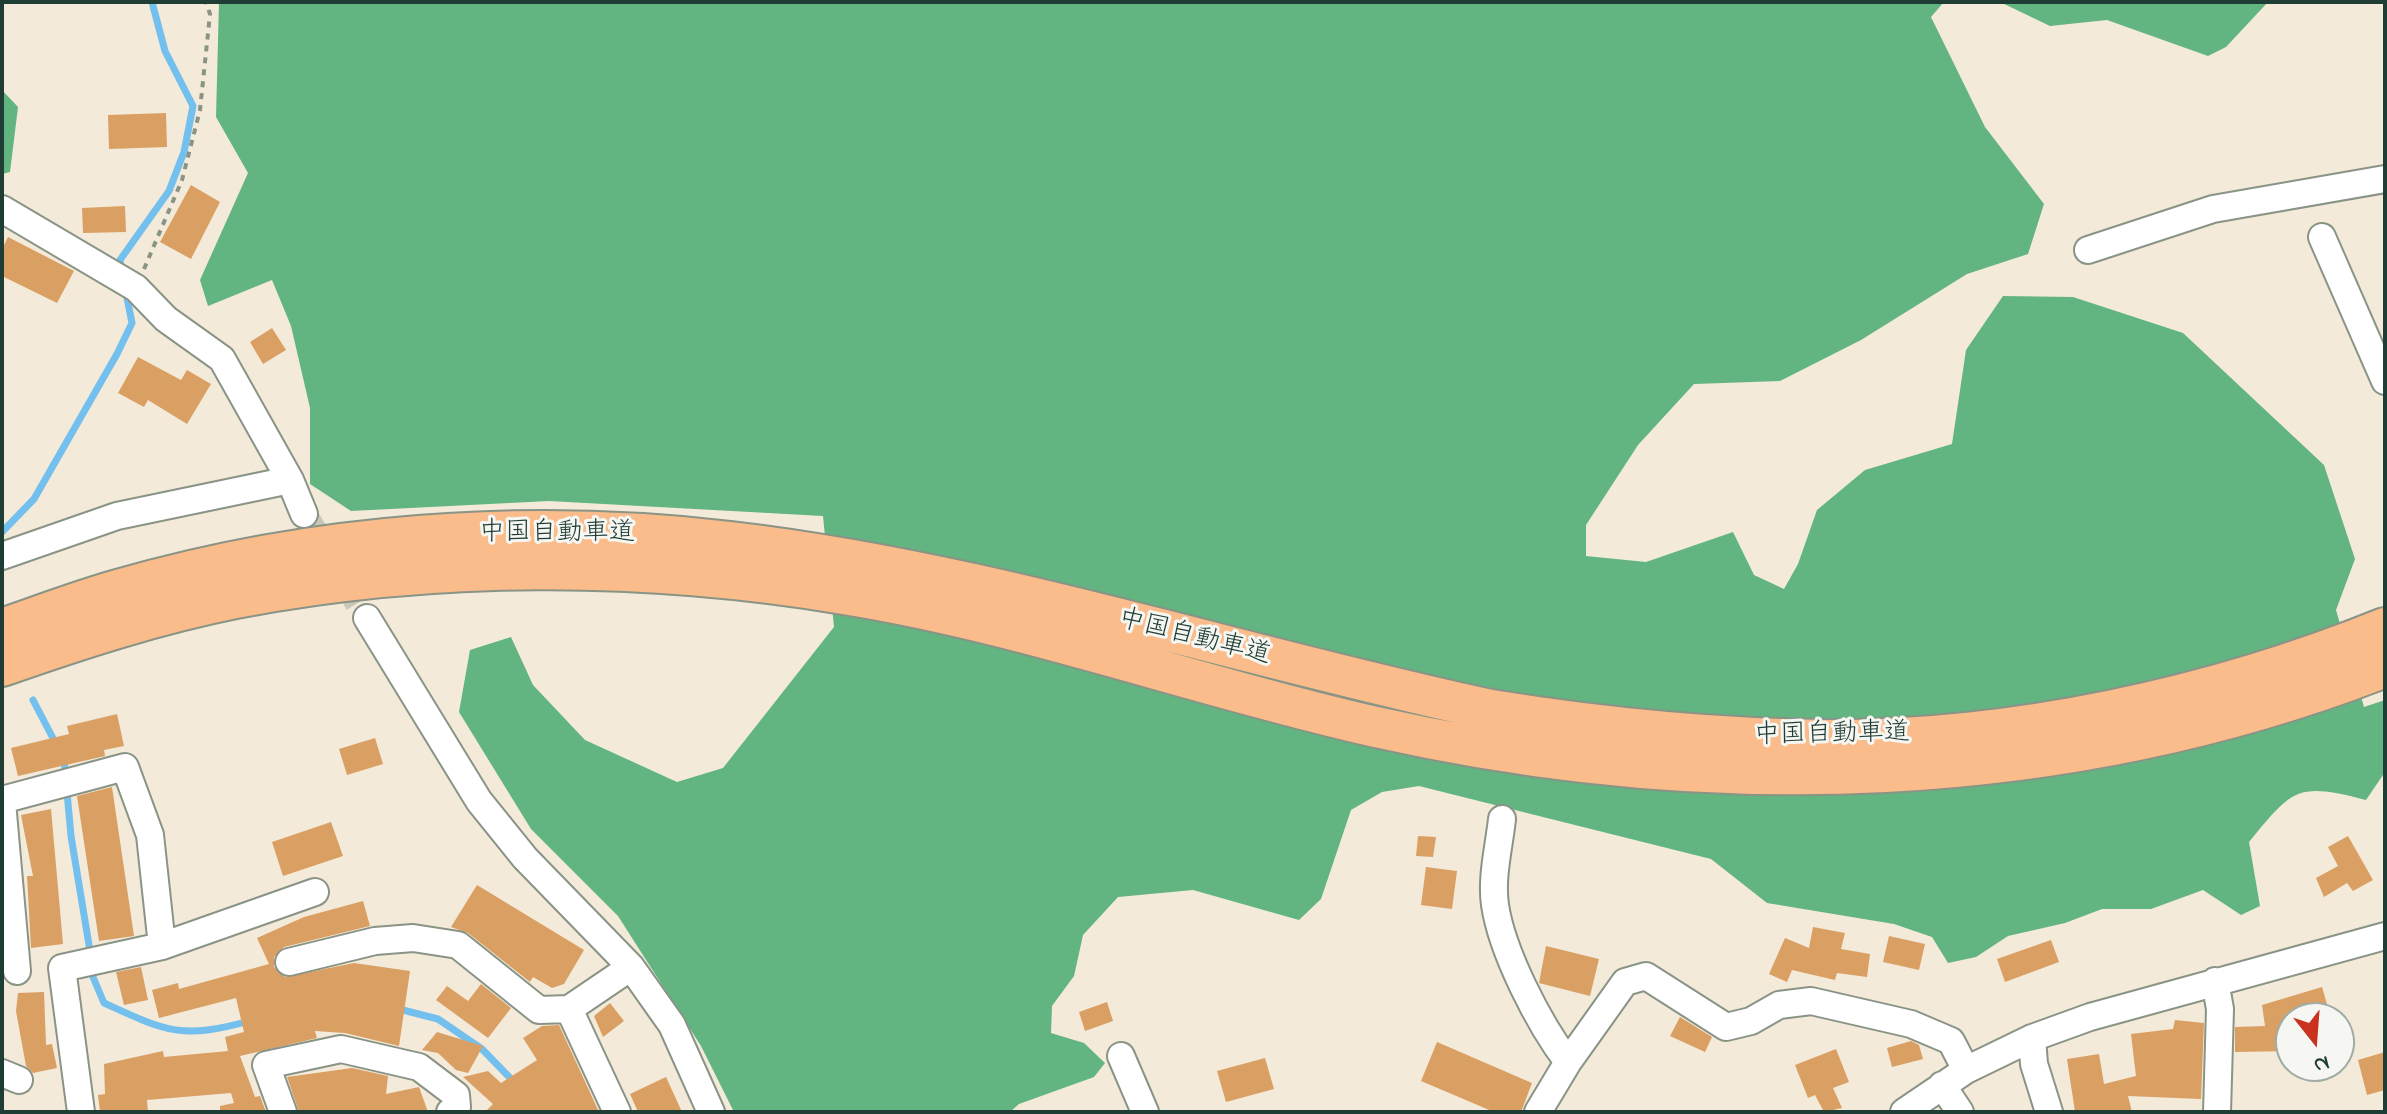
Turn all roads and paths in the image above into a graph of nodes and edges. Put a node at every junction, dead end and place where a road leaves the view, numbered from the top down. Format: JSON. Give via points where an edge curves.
{"nodes":[{"id":1,"x":206,"y":2,"type":"edge"},
{"id":2,"x":2385,"y":179,"type":"edge"},
{"id":3,"x":2,"y":209,"type":"edge"},
{"id":4,"x":2322,"y":237,"type":"dead end"},
{"id":5,"x":2088,"y":250,"type":"dead end"},
{"id":6,"x":136,"y":288,"type":"junction"},
{"id":7,"x":2385,"y":381,"type":"edge"},
{"id":8,"x":290,"y":480,"type":"junction"},
{"id":9,"x":304,"y":514,"type":"tunnel mouth"},
{"id":10,"x":2,"y":556,"type":"edge"},
{"id":11,"x":367,"y":618,"type":"tunnel mouth"},
{"id":12,"x":2385,"y":628,"type":"edge"},
{"id":13,"x":2,"y":629,"type":"edge"},
{"id":14,"x":2,"y":666,"type":"edge"},
{"id":15,"x":2385,"y":667,"type":"edge"},
{"id":16,"x":2,"y":801,"type":"edge"},
{"id":17,"x":1502,"y":819,"type":"dead end"},
{"id":18,"x":315,"y":892,"type":"dead end"},
{"id":19,"x":2385,"y":936,"type":"edge"},
{"id":20,"x":162,"y":946,"type":"junction"},
{"id":21,"x":289,"y":962,"type":"dead end"},
{"id":22,"x":631,"y":967,"type":"junction"},
{"id":23,"x":62,"y":968,"type":"junction"},
{"id":24,"x":10,"y":969,"type":"edge"},
{"id":25,"x":2215,"y":981,"type":"junction"},
{"id":26,"x":569,"y":1009,"type":"junction"},
{"id":27,"x":2032,"y":1038,"type":"junction"},
{"id":28,"x":1121,"y":1056,"type":"dead end"},
{"id":29,"x":1568,"y":1062,"type":"junction"},
{"id":30,"x":1966,"y":1070,"type":"junction"},
{"id":31,"x":1942,"y":1085,"type":"junction"},
{"id":32,"x":81,"y":1112,"type":"edge"},
{"id":33,"x":283,"y":1112,"type":"edge"},
{"id":34,"x":450,"y":1112,"type":"edge"},
{"id":35,"x":617,"y":1112,"type":"edge"},
{"id":36,"x":711,"y":1112,"type":"edge"},
{"id":37,"x":1145,"y":1112,"type":"edge"},
{"id":38,"x":1538,"y":1112,"type":"edge"},
{"id":39,"x":1904,"y":1112,"type":"edge"},
{"id":40,"x":1960,"y":1112,"type":"edge"},
{"id":41,"x":2049,"y":1112,"type":"edge"},
{"id":42,"x":2217,"y":1112,"type":"edge"}],
"edges":[{"from":1,"to":6,"type":"path","via":[[210,14],[200,110],[182,180]]},
{"from":2,"to":5,"type":"street","via":[[2213,209]]},
{"from":3,"to":6,"type":"street"},
{"from":4,"to":7,"type":"street"},
{"from":6,"to":8,"type":"street","via":[[166,319],[222,359]]},
{"from":8,"to":9,"type":"street"},
{"from":8,"to":10,"type":"street","via":[[117,516]]},
{"from":11,"to":22,"type":"street","via":[[479,801],[525,858]]},
{"from":12,"to":13,"type":"highway","name":"中国自動車道","via":[[2223,683],[2091,713],[1963,733],[1831,740],[1595,726],[1491,710],[876,564],[730,542],[621,533],[508,532],[309,550],[119,590]]},
{"from":14,"to":15,"type":"highway","name":"中国自動車道","via":[[133,623],[237,598],[395,576],[512,569],[620,571],[845,594],[975,619],[1372,727],[1484,749],[1589,765],[1831,777],[1968,767],[2099,747],[2231,716]]},
{"from":16,"to":20,"type":"street","via":[[125,767],[150,835]]},
{"from":16,"to":24,"type":"street"},
{"from":17,"to":29,"type":"street","via":[[1496,908],[1530,1003]]},
{"from":18,"to":20,"type":"street"},
{"from":19,"to":25,"type":"street"},
{"from":20,"to":23,"type":"street"},
{"from":21,"to":26,"type":"street","via":[[375,941],[413,938],[458,945],[539,1010]]},
{"from":22,"to":26,"type":"street"},
{"from":22,"to":36,"type":"street","via":[[672,1025]]},
{"from":23,"to":24,"type":"street"},
{"from":23,"to":32,"type":"street"},
{"from":25,"to":27,"type":"street"},
{"from":25,"to":42,"type":"street","via":[[2220,1009]]},
{"from":26,"to":35,"type":"street"},
{"from":27,"to":30,"type":"street"},
{"from":27,"to":41,"type":"street"},
{"from":28,"to":37,"type":"street"},
{"from":29,"to":30,"type":"street","via":[[1625,982],[1646,976],[1726,1027],[1751,1021],[1779,1005],[1811,1001],[1911,1024],[1951,1041]]},
{"from":29,"to":38,"type":"street"},
{"from":30,"to":31,"type":"street"},
{"from":31,"to":39,"type":"street"},
{"from":31,"to":40,"type":"street"},
{"from":33,"to":34,"type":"street","via":[[266,1065],[341,1049],[419,1067],[456,1095],[457,1107]]}]}
